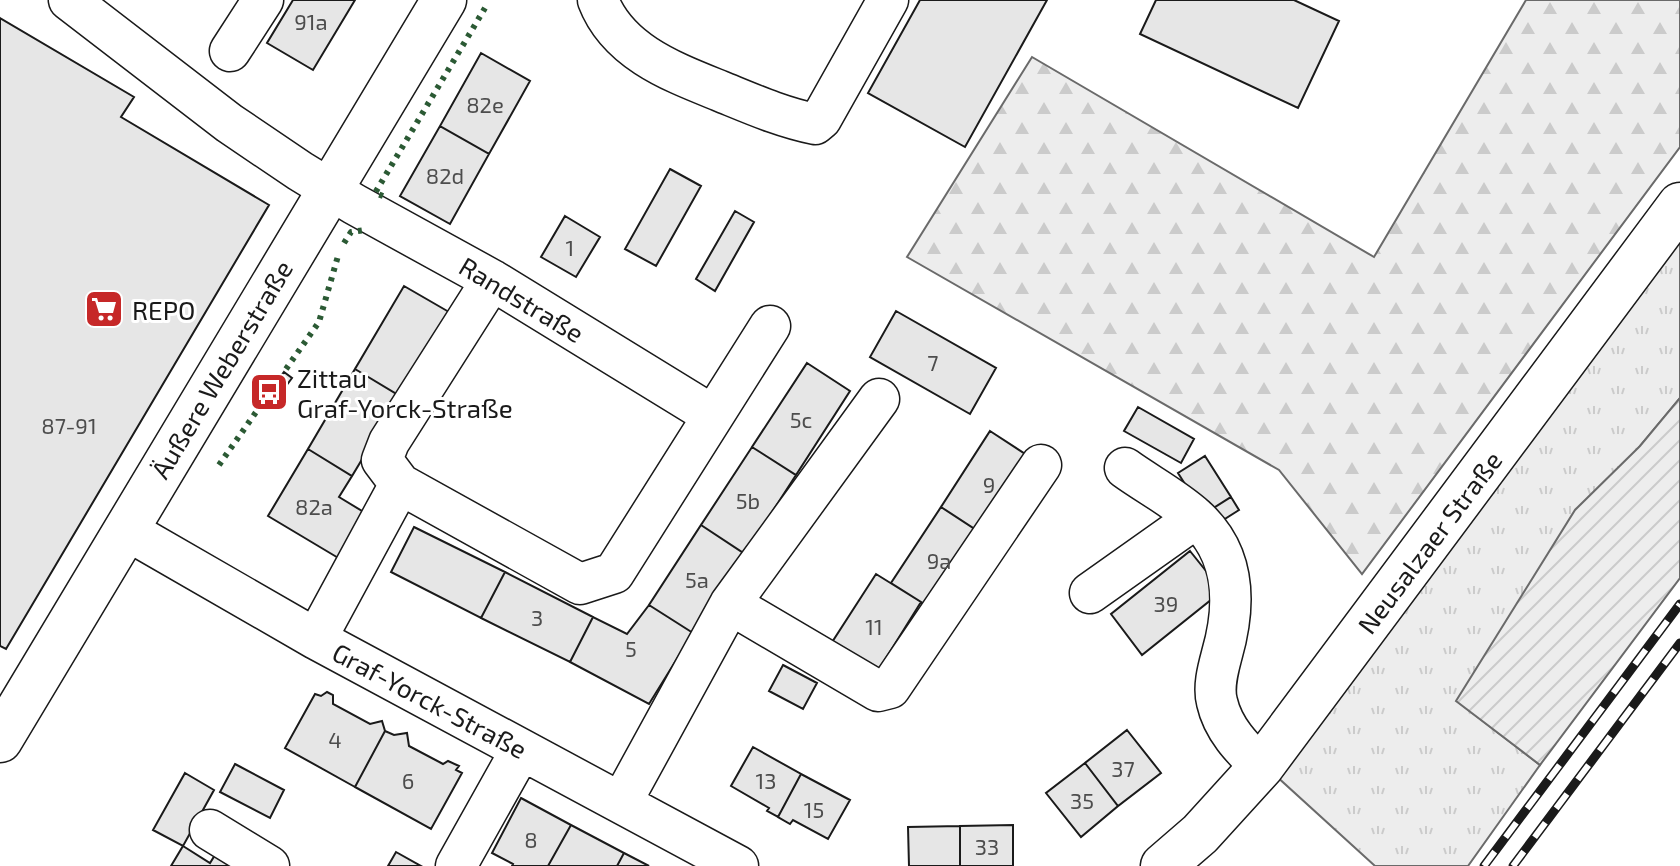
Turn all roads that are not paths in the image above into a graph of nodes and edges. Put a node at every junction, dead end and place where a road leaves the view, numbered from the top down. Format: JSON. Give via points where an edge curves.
{"nodes":[{"id":1,"x":69,"y":0,"type":"edge"},
{"id":2,"x":263,"y":0,"type":"edge"},
{"id":3,"x":444,"y":0,"type":"edge"},
{"id":4,"x":598,"y":0,"type":"edge"},
{"id":5,"x":888,"y":0,"type":"edge"},
{"id":6,"x":230,"y":51,"type":"dead end"},
{"id":7,"x":329,"y":190,"type":"junction"},
{"id":8,"x":1680,"y":205,"type":"edge"},
{"id":9,"x":492,"y":280,"type":"junction"},
{"id":10,"x":770,"y":326,"type":"dead end"},
{"id":11,"x":879,"y":399,"type":"dead end"},
{"id":12,"x":712,"y":415,"type":"junction"},
{"id":13,"x":1041,"y":465,"type":"dead end"},
{"id":14,"x":1125,"y":468,"type":"dead end"},
{"id":15,"x":400,"y":484,"type":"junction"},
{"id":16,"x":1196,"y":518,"type":"junction"},
{"id":17,"x":125,"y":529,"type":"junction"},
{"id":18,"x":1090,"y":593,"type":"dead end"},
{"id":19,"x":730,"y":604,"type":"junction"},
{"id":20,"x":316,"y":639,"type":"junction"},
{"id":21,"x":0,"y":740,"type":"edge"},
{"id":22,"x":521,"y":750,"type":"junction"},
{"id":23,"x":1261,"y":767,"type":"junction"},
{"id":24,"x":621,"y":803,"type":"junction"},
{"id":25,"x":210,"y":830,"type":"dead end"},
{"id":26,"x":269,"y":866,"type":"edge"},
{"id":27,"x":456,"y":866,"type":"edge"},
{"id":28,"x":738,"y":866,"type":"edge"},
{"id":29,"x":1163,"y":866,"type":"edge"}],
"edges":[{"from":1,"to":7,"type":"street","name":"Randstraße","via":[[229,123]]},
{"from":2,"to":6,"type":"street"},
{"from":3,"to":7,"type":"main road","name":"Äußere Weberstraße"},
{"from":4,"to":5,"type":"street","via":[[619,34],[667,69],[783,117],[815,124]]},
{"from":7,"to":9,"type":"street","name":"Randstraße"},
{"from":7,"to":17,"type":"main road","name":"Äußere Weberstraße"},
{"from":8,"to":23,"type":"main road","name":"Neusalzaer Straße"},
{"from":9,"to":12,"type":"street","name":"Randstraße"},
{"from":9,"to":15,"type":"street","via":[[389,442],[382,460]]},
{"from":10,"to":12,"type":"street"},
{"from":11,"to":19,"type":"street"},
{"from":12,"to":15,"type":"street","via":[[614,573],[580,584]]},
{"from":13,"to":19,"type":"street","via":[[890,688],[878,691],[866,685]]},
{"from":14,"to":16,"type":"street"},
{"from":15,"to":20,"type":"street"},
{"from":16,"to":18,"type":"street"},
{"from":16,"to":23,"type":"street","via":[[1220,551],[1230,576],[1232,605],[1215,699],[1224,725]]},
{"from":17,"to":20,"type":"street","name":"Graf-Yorck-Straße"},
{"from":17,"to":21,"type":"main road","name":"Äußere Weberstraße"},
{"from":19,"to":24,"type":"street"},
{"from":20,"to":22,"type":"street","name":"Graf-Yorck-Straße"},
{"from":22,"to":24,"type":"street","name":"Graf-Yorck-Straße"},
{"from":22,"to":27,"type":"street"},
{"from":23,"to":29,"type":"main road","name":"Neusalzaer Straße"},
{"from":24,"to":28,"type":"street","name":"Graf-Yorck-Straße"},
{"from":25,"to":26,"type":"street"}]}
